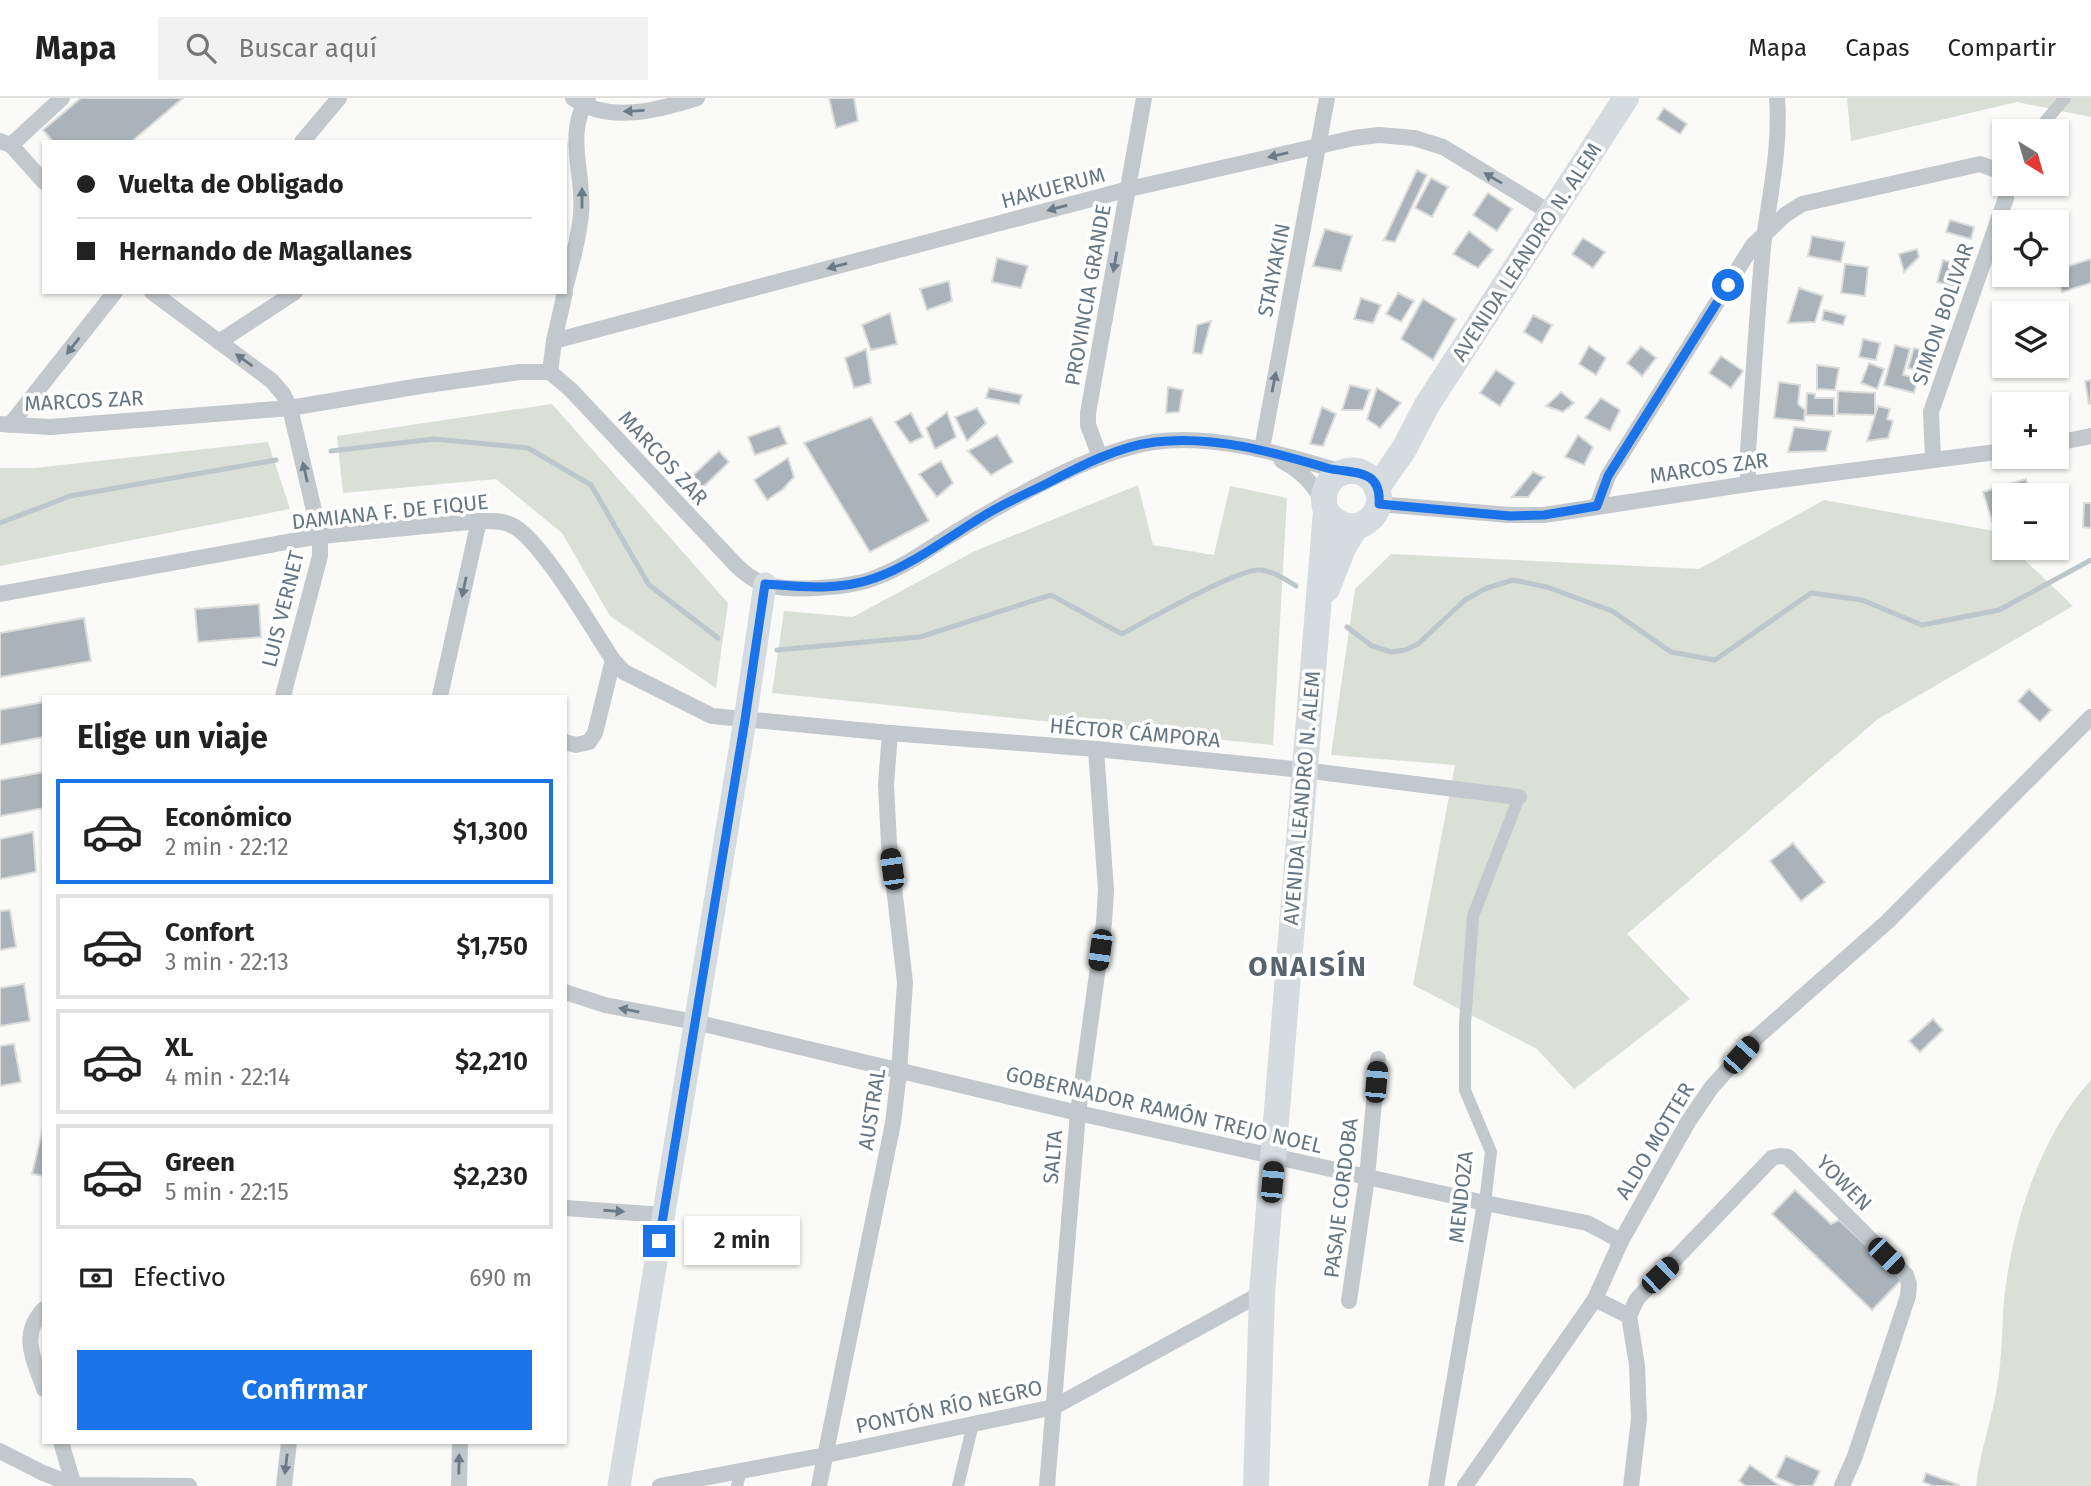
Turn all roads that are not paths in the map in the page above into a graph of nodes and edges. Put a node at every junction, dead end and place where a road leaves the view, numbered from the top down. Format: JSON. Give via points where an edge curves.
{"nodes":[{"id":1,"x":62,"y":98,"type":"edge"},
{"id":2,"x":339,"y":98,"type":"edge"},
{"id":3,"x":696,"y":98,"type":"edge"},
{"id":4,"x":1144,"y":98,"type":"edge"},
{"id":5,"x":1327,"y":98,"type":"edge"},
{"id":6,"x":1626,"y":98,"type":"edge"},
{"id":7,"x":1777,"y":98,"type":"edge"},
{"id":8,"x":2065,"y":98,"type":"edge"},
{"id":9,"x":582,"y":101,"type":"edge"},
{"id":10,"x":2047,"y":119,"type":"edge"},
{"id":11,"x":311,"y":140,"type":"edge"},
{"id":12,"x":5,"y":143,"type":"edge"},
{"id":13,"x":1318,"y":146,"type":"junction"},
{"id":14,"x":1992,"y":170,"type":"edge"},
{"id":15,"x":42,"y":180,"type":"edge"},
{"id":16,"x":1129,"y":189,"type":"junction"},
{"id":17,"x":2006,"y":196,"type":"edge"},
{"id":18,"x":1552,"y":213,"type":"junction"},
{"id":19,"x":1766,"y":232,"type":"junction"},
{"id":20,"x":567,"y":282,"type":"edge"},
{"id":21,"x":113,"y":294,"type":"edge"},
{"id":22,"x":155,"y":294,"type":"edge"},
{"id":23,"x":292,"y":294,"type":"edge"},
{"id":24,"x":564,"y":294,"type":"edge"},
{"id":25,"x":554,"y":341,"type":"junction"},
{"id":26,"x":219,"y":342,"type":"junction"},
{"id":27,"x":550,"y":372,"type":"junction"},
{"id":28,"x":290,"y":408,"type":"junction"},
{"id":29,"x":5,"y":425,"type":"edge"},
{"id":30,"x":2091,"y":436,"type":"edge"},
{"id":31,"x":2069,"y":440,"type":"edge"},
{"id":32,"x":1262,"y":449,"type":"junction"},
{"id":33,"x":1992,"y":453,"type":"edge"},
{"id":34,"x":1100,"y":457,"type":"junction"},
{"id":35,"x":1933,"y":460,"type":"junction"},
{"id":36,"x":1364,"y":484,"type":"junction"},
{"id":37,"x":1748,"y":484,"type":"junction"},
{"id":38,"x":1324,"y":506,"type":"junction"},
{"id":39,"x":1597,"y":506,"type":"junction"},
{"id":40,"x":479,"y":521,"type":"junction"},
{"id":41,"x":1356,"y":527,"type":"junction"},
{"id":42,"x":320,"y":536,"type":"junction"},
{"id":43,"x":765,"y":584,"type":"junction"},
{"id":44,"x":0,"y":594,"type":"edge"},
{"id":45,"x":1318,"y":614,"type":"junction"},
{"id":46,"x":613,"y":660,"type":"junction"},
{"id":47,"x":283,"y":695,"type":"edge"},
{"id":48,"x":440,"y":695,"type":"edge"},
{"id":49,"x":2091,"y":717,"type":"edge"},
{"id":50,"x":745,"y":720,"type":"junction"},
{"id":51,"x":890,"y":733,"type":"junction"},
{"id":52,"x":567,"y":743,"type":"edge"},
{"id":53,"x":1096,"y":749,"type":"junction"},
{"id":54,"x":1303,"y":770,"type":"junction"},
{"id":55,"x":1519,"y":797,"type":"joint"},
{"id":56,"x":567,"y":993,"type":"edge"},
{"id":57,"x":695,"y":1022,"type":"junction"},
{"id":58,"x":1378,"y":1059,"type":"dead end"},
{"id":59,"x":900,"y":1072,"type":"junction"},
{"id":60,"x":1078,"y":1113,"type":"junction"},
{"id":61,"x":1274,"y":1155,"type":"junction"},
{"id":62,"x":1367,"y":1177,"type":"junction"},
{"id":63,"x":1485,"y":1203,"type":"junction"},
{"id":64,"x":567,"y":1208,"type":"edge"},
{"id":65,"x":663,"y":1215,"type":"junction"},
{"id":66,"x":1621,"y":1241,"type":"junction"},
{"id":67,"x":1262,"y":1293,"type":"junction"},
{"id":68,"x":1595,"y":1299,"type":"junction"},
{"id":69,"x":1349,"y":1301,"type":"dead end"},
{"id":70,"x":42,"y":1311,"type":"edge"},
{"id":71,"x":1629,"y":1316,"type":"junction"},
{"id":72,"x":42,"y":1382,"type":"edge"},
{"id":73,"x":1054,"y":1407,"type":"junction"},
{"id":74,"x":973,"y":1424,"type":"junction"},
{"id":75,"x":62,"y":1444,"type":"edge"},
{"id":76,"x":289,"y":1444,"type":"edge"},
{"id":77,"x":460,"y":1444,"type":"edge"},
{"id":78,"x":0,"y":1451,"type":"edge"},
{"id":79,"x":826,"y":1455,"type":"junction"},
{"id":80,"x":739,"y":1478,"type":"edge"},
{"id":81,"x":74,"y":1486,"type":"edge"},
{"id":82,"x":189,"y":1486,"type":"edge"},
{"id":83,"x":284,"y":1486,"type":"edge"},
{"id":84,"x":459,"y":1486,"type":"edge"},
{"id":85,"x":618,"y":1486,"type":"edge"},
{"id":86,"x":660,"y":1486,"type":"edge"},
{"id":87,"x":819,"y":1486,"type":"edge"},
{"id":88,"x":958,"y":1486,"type":"edge"},
{"id":89,"x":1047,"y":1486,"type":"edge"},
{"id":90,"x":1256,"y":1486,"type":"edge"},
{"id":91,"x":1436,"y":1486,"type":"edge"},
{"id":92,"x":1465,"y":1486,"type":"edge"},
{"id":93,"x":1631,"y":1486,"type":"edge"},
{"id":94,"x":1842,"y":1486,"type":"edge"}],
"edges":[{"from":1,"to":12,"type":"street"},
{"from":2,"to":11,"type":"street"},
{"from":3,"to":9,"type":"street","one_way":true,"via":[[626,113]]},
{"from":4,"to":16,"type":"street","name":"PROVINCIA GRANDE"},
{"from":5,"to":13,"type":"street","name":"STAIYAKIN"},
{"from":6,"to":18,"type":"highway","name":"AVENIDA LEANDRO N. ALEM"},
{"from":7,"to":19,"type":"street","via":[[1778,152]]},
{"from":8,"to":10,"type":"street"},
{"from":20,"to":9,"type":"street","one_way":true,"via":[[581,215],[575,134]]},
{"from":12,"to":15,"type":"street"},
{"from":13,"to":16,"type":"street","name":"HAKUERUM","one_way":true},
{"from":18,"to":13,"type":"street","name":"HAKUERUM","one_way":true,"via":[[1443,147],[1414,138],[1379,135]]},
{"from":32,"to":13,"type":"street","name":"STAIYAKIN","one_way":true},
{"from":14,"to":19,"type":"street","via":[[1980,164],[1802,204]]},
{"from":16,"to":25,"type":"street","name":"HAKUERUM","one_way":true},
{"from":16,"to":34,"type":"street","name":"PROVINCIA GRANDE","one_way":true,"via":[[1088,413]]},
{"from":17,"to":35,"type":"street","name":"SIMON BOLIVAR","via":[[1931,412]]},
{"from":18,"to":36,"type":"highway","name":"AVENIDA LEANDRO N. ALEM","via":[[1427,405],[1388,447]]},
{"from":19,"to":37,"type":"street"},
{"from":19,"to":39,"type":"street","via":[[1676,365],[1608,476]]},
{"from":21,"to":29,"type":"street","one_way":true},
{"from":22,"to":26,"type":"street"},
{"from":23,"to":26,"type":"street"},
{"from":24,"to":25,"type":"street"},
{"from":25,"to":27,"type":"street"},
{"from":28,"to":26,"type":"street","one_way":true,"via":[[272,381]]},
{"from":27,"to":28,"type":"street","name":"MARCOS ZAR","via":[[520,372]]},
{"from":27,"to":43,"type":"street","name":"MARCOS ZAR","via":[[736,565]]},
{"from":28,"to":29,"type":"street","name":"MARCOS ZAR","via":[[50,427]]},
{"from":42,"to":28,"type":"street","name":"LUIS VERNET","one_way":true},
{"from":30,"to":31,"type":"street"},
{"from":32,"to":34,"type":"street","name":"MARCOS ZAR","via":[[1154,442]]},
{"from":32,"to":36,"type":"street","name":"MARCOS ZAR"},
{"from":32,"to":38,"type":"street","name":"MARCOS ZAR","via":[[1298,470],[1314,486]]},
{"from":33,"to":35,"type":"street","name":"MARCOS ZAR"},
{"from":34,"to":43,"type":"street","name":"MARCOS ZAR","via":[[989,512],[874,579],[845,586]]},
{"from":35,"to":37,"type":"street","name":"MARCOS ZAR"},
{"from":36,"to":38,"type":"highway","name":"AVENIDA LEANDRO N. ALEM","via":[[1330,481]]},
{"from":36,"to":39,"type":"street","name":"MARCOS ZAR","via":[[1510,516]]},
{"from":36,"to":41,"type":"highway","name":"AVENIDA LEANDRO N. ALEM","via":[[1371,519]]},
{"from":37,"to":39,"type":"street","name":"MARCOS ZAR"},
{"from":38,"to":41,"type":"highway","via":[[1338,524]]},
{"from":38,"to":45,"type":"highway","name":"AVENIDA LEANDRO N. ALEM"},
{"from":40,"to":42,"type":"street","name":"DAMIANA F. DE FIQUE"},
{"from":40,"to":46,"type":"street","name":"DAMIANA F. DE FIQUE","via":[[510,524],[534,543]]},
{"from":40,"to":48,"type":"street","one_way":true},
{"from":41,"to":45,"type":"highway","name":"AVENIDA LEANDRO N. ALEM","via":[[1343,548]]},
{"from":42,"to":44,"type":"street","name":"DAMIANA F. DE FIQUE"},
{"from":42,"to":47,"type":"street","name":"LUIS VERNET","via":[[315,578]]},
{"from":43,"to":50,"type":"main road"},
{"from":45,"to":54,"type":"highway","name":"AVENIDA LEANDRO N. ALEM"},
{"from":46,"to":50,"type":"street","name":"DAMIANA F. DE FIQUE","via":[[624,672],[712,716]]},
{"from":46,"to":52,"type":"street","via":[[596,733],[589,742]]},
{"from":49,"to":66,"type":"street","name":"ALDO MOTTER","via":[[1887,922],[1756,1038],[1711,1088]]},
{"from":50,"to":51,"type":"street","name":"HÉCTOR CÁMPORA"},
{"from":50,"to":57,"type":"main road"},
{"from":51,"to":53,"type":"street","name":"HÉCTOR CÁMPORA"},
{"from":51,"to":59,"type":"street","name":"AUSTRAL","via":[[886,784],[889,844],[905,982]]},
{"from":53,"to":54,"type":"street","name":"HÉCTOR CÁMPORA"},
{"from":53,"to":60,"type":"street","name":"SALTA","via":[[1105,901]]},
{"from":54,"to":55,"type":"street","name":"HÉCTOR CÁMPORA"},
{"from":54,"to":61,"type":"highway","name":"AVENIDA LEANDRO N. ALEM"},
{"from":55,"to":63,"type":"street","name":"MENDOZA","via":[[1473,916],[1465,1090],[1491,1152]]},
{"from":57,"to":56,"type":"street","name":"GOBERNADOR RAMÓN TREJO NOEL","one_way":true,"via":[[605,1005]]},
{"from":57,"to":59,"type":"street","name":"GOBERNADOR RAMÓN TREJO NOEL"},
{"from":57,"to":65,"type":"main road"},
{"from":58,"to":62,"type":"street","name":"PASAJE CORDOBA"},
{"from":59,"to":60,"type":"street","name":"GOBERNADOR RAMÓN TREJO NOEL"},
{"from":59,"to":79,"type":"street","name":"AUSTRAL"},
{"from":60,"to":61,"type":"street","name":"GOBERNADOR RAMÓN TREJO NOEL"},
{"from":60,"to":73,"type":"street","name":"SALTA"},
{"from":61,"to":62,"type":"street","name":"GOBERNADOR RAMÓN TREJO NOEL"},
{"from":61,"to":67,"type":"highway","name":"AVENIDA LEANDRO N. ALEM"},
{"from":62,"to":63,"type":"street","name":"GOBERNADOR RAMÓN TREJO NOEL"},
{"from":62,"to":69,"type":"street","name":"PASAJE CORDOBA"},
{"from":63,"to":66,"type":"street","name":"GOBERNADOR RAMÓN TREJO NOEL","via":[[1587,1223]]},
{"from":63,"to":91,"type":"street","name":"MENDOZA"},
{"from":64,"to":65,"type":"street","one_way":true},
{"from":65,"to":85,"type":"main road"},
{"from":66,"to":68,"type":"street","name":"ALDO MOTTER"},
{"from":67,"to":73,"type":"street","name":"PONTÓN RÍO NEGRO"},
{"from":67,"to":90,"type":"highway","name":"AVENIDA LEANDRO N. ALEM"},
{"from":68,"to":71,"type":"street"},
{"from":68,"to":92,"type":"street","name":"ALDO MOTTER"},
{"from":70,"to":72,"type":"street","via":[[29,1335]]},
{"from":71,"to":93,"type":"street","via":[[1639,1419]]},
{"from":71,"to":94,"type":"street","name":"YOWEN","via":[[1637,1299],[1772,1158],[1788,1157],[1906,1275],[1909,1284]]},
{"from":73,"to":74,"type":"street","name":"PONTÓN RÍO NEGRO"},
{"from":73,"to":89,"type":"street","name":"SALTA"},
{"from":74,"to":79,"type":"street","name":"PONTÓN RÍO NEGRO"},
{"from":74,"to":88,"type":"street"},
{"from":75,"to":81,"type":"street"},
{"from":76,"to":83,"type":"street","one_way":true},
{"from":84,"to":77,"type":"street","one_way":true},
{"from":78,"to":81,"type":"street"},
{"from":79,"to":80,"type":"street","name":"PONTÓN RÍO NEGRO"},
{"from":79,"to":87,"type":"street","name":"AUSTRAL"},
{"from":80,"to":86,"type":"street","name":"PONTÓN RÍO NEGRO"},
{"from":81,"to":82,"type":"street"}]}
